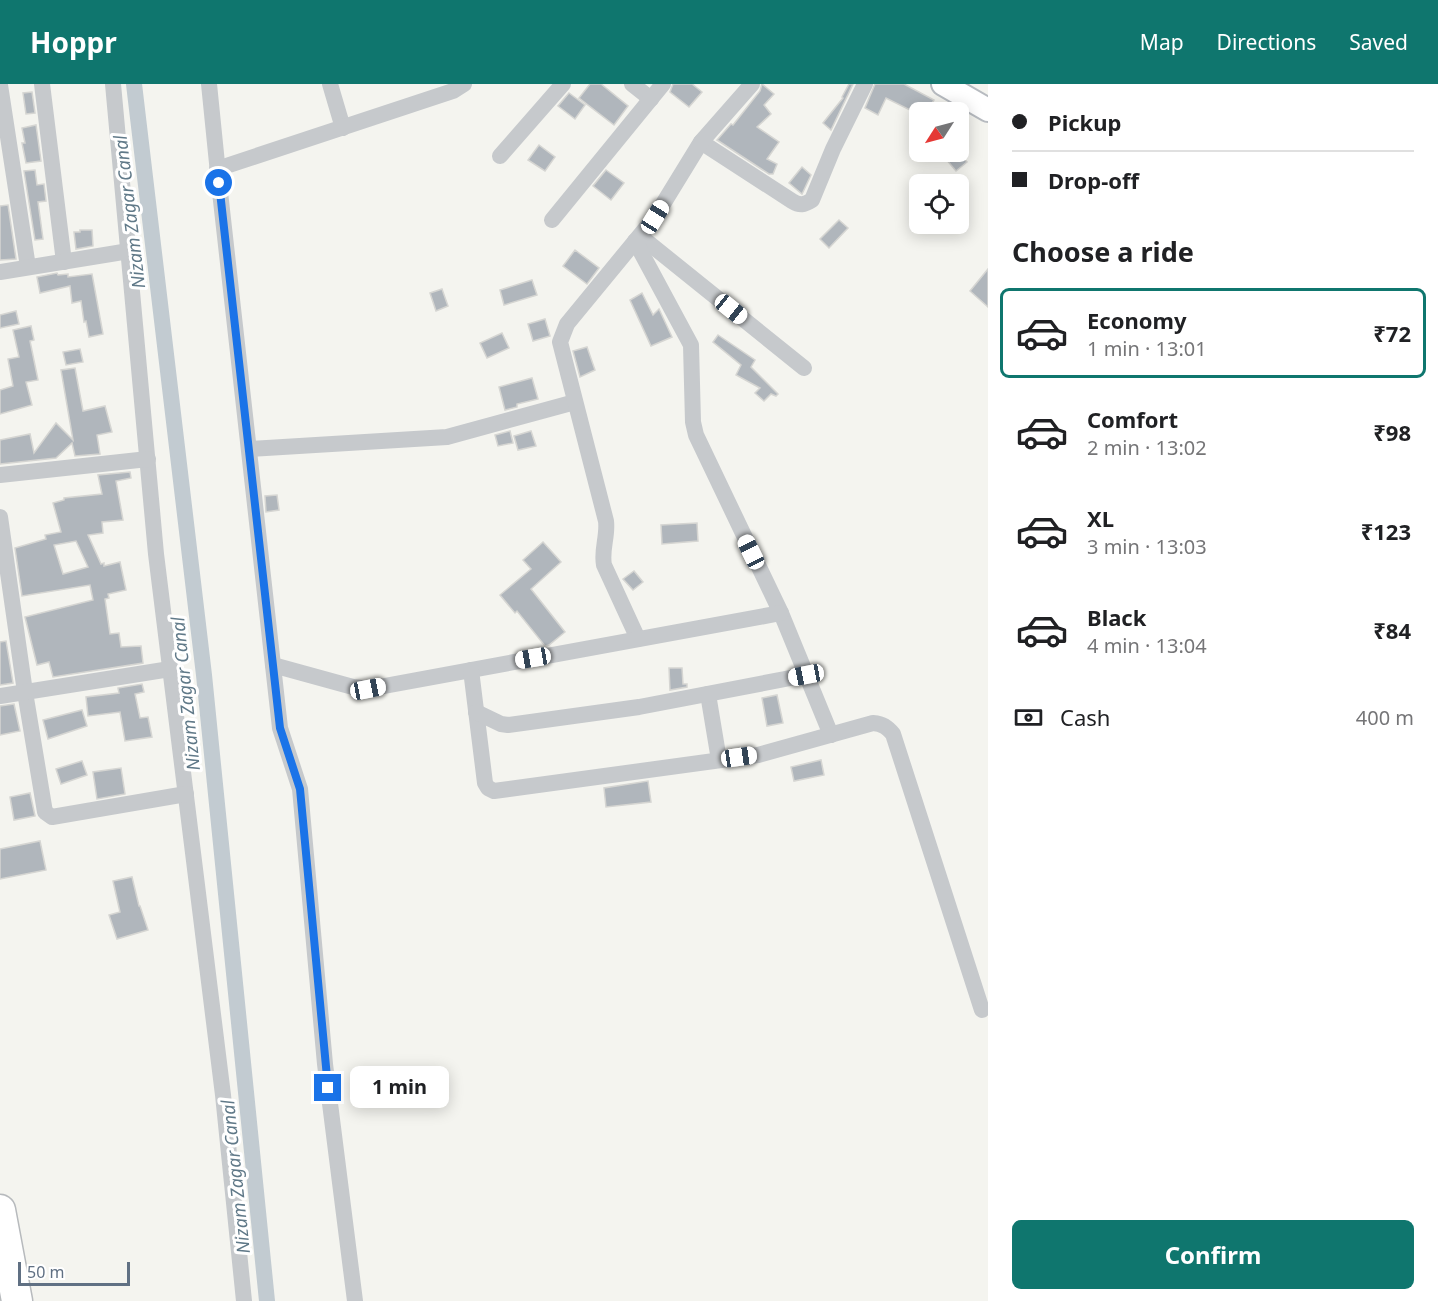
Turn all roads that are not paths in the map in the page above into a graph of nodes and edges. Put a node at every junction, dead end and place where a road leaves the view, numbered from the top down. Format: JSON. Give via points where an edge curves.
{"nodes":[{"id":1,"x":42,"y":84,"type":"edge"},
{"id":2,"x":113,"y":84,"type":"edge"},
{"id":3,"x":209,"y":84,"type":"edge"},
{"id":4,"x":330,"y":84,"type":"edge"},
{"id":5,"x":464,"y":84,"type":"edge"},
{"id":6,"x":563,"y":84,"type":"edge"},
{"id":7,"x":632,"y":84,"type":"edge"},
{"id":8,"x":663,"y":84,"type":"edge"},
{"id":9,"x":752,"y":84,"type":"edge"},
{"id":10,"x":865,"y":84,"type":"edge"},
{"id":11,"x":943,"y":84,"type":"edge"},
{"id":12,"x":0,"y":85,"type":"edge"},
{"id":13,"x":651,"y":99,"type":"junction"},
{"id":14,"x":988,"y":110,"type":"edge"},
{"id":15,"x":343,"y":128,"type":"junction"},
{"id":16,"x":701,"y":142,"type":"junction"},
{"id":17,"x":500,"y":156,"type":"dead end"},
{"id":18,"x":217,"y":169,"type":"junction"},
{"id":19,"x":552,"y":220,"type":"dead end"},
{"id":20,"x":637,"y":239,"type":"junction"},
{"id":21,"x":129,"y":251,"type":"junction"},
{"id":22,"x":64,"y":261,"type":"junction"},
{"id":23,"x":28,"y":267,"type":"junction"},
{"id":24,"x":0,"y":272,"type":"edge"},
{"id":25,"x":804,"y":368,"type":"dead end"},
{"id":26,"x":575,"y":402,"type":"junction"},
{"id":27,"x":250,"y":449,"type":"junction"},
{"id":28,"x":148,"y":459,"type":"junction"},
{"id":29,"x":0,"y":475,"type":"edge"},
{"id":30,"x":0,"y":517,"type":"edge"},
{"id":31,"x":781,"y":613,"type":"junction"},
{"id":32,"x":638,"y":639,"type":"junction"},
{"id":33,"x":273,"y":665,"type":"junction"},
{"id":34,"x":170,"y":669,"type":"junction"},
{"id":35,"x":471,"y":670,"type":"junction"},
{"id":36,"x":806,"y":675,"type":"junction"},
{"id":37,"x":25,"y":692,"type":"junction"},
{"id":38,"x":708,"y":694,"type":"junction"},
{"id":39,"x":0,"y":696,"type":"edge"},
{"id":40,"x":476,"y":712,"type":"junction"},
{"id":41,"x":831,"y":735,"type":"junction"},
{"id":42,"x":719,"y":760,"type":"junction"},
{"id":43,"x":186,"y":794,"type":"junction"},
{"id":44,"x":982,"y":1010,"type":"dead end"},
{"id":45,"x":0,"y":1210,"type":"edge"},
{"id":46,"x":17,"y":1301,"type":"edge"},
{"id":47,"x":244,"y":1301,"type":"edge"},
{"id":48,"x":355,"y":1301,"type":"edge"}],
"edges":[{"from":1,"to":22,"type":"street"},
{"from":2,"to":21,"type":"street"},
{"from":3,"to":18,"type":"street"},
{"from":4,"to":15,"type":"street"},
{"from":5,"to":15,"type":"street"},
{"from":6,"to":17,"type":"street"},
{"from":7,"to":13,"type":"street"},
{"from":8,"to":13,"type":"street"},
{"from":9,"to":16,"type":"street"},
{"from":10,"to":16,"type":"street","via":[[812,200],[805,205],[792,201]]},
{"from":11,"to":14,"type":"street"},
{"from":12,"to":23,"type":"street"},
{"from":13,"to":19,"type":"street"},
{"from":15,"to":18,"type":"street"},
{"from":16,"to":20,"type":"street"},
{"from":18,"to":27,"type":"street"},
{"from":20,"to":25,"type":"street"},
{"from":20,"to":26,"type":"street","via":[[562,333],[560,342]]},
{"from":20,"to":31,"type":"street","via":[[687,335],[692,354],[696,435]]},
{"from":21,"to":22,"type":"street"},
{"from":21,"to":28,"type":"street"},
{"from":22,"to":23,"type":"street"},
{"from":23,"to":24,"type":"street"},
{"from":26,"to":27,"type":"street","via":[[447,437]]},
{"from":26,"to":32,"type":"street","via":[[607,530],[603,565]]},
{"from":27,"to":33,"type":"street"},
{"from":28,"to":29,"type":"street"},
{"from":28,"to":34,"type":"street"},
{"from":30,"to":37,"type":"street"},
{"from":31,"to":32,"type":"street"},
{"from":31,"to":36,"type":"street"},
{"from":32,"to":35,"type":"street"},
{"from":33,"to":35,"type":"street","via":[[368,689]]},
{"from":33,"to":48,"type":"street","via":[[282,735],[300,789],[325,1064]]},
{"from":34,"to":37,"type":"street"},
{"from":34,"to":43,"type":"street"},
{"from":35,"to":40,"type":"street"},
{"from":36,"to":38,"type":"street"},
{"from":36,"to":41,"type":"street"},
{"from":37,"to":39,"type":"street"},
{"from":37,"to":43,"type":"street","via":[[43,807],[48,816]]},
{"from":38,"to":40,"type":"street","via":[[508,725]]},
{"from":38,"to":42,"type":"street"},
{"from":40,"to":42,"type":"street","via":[[485,783],[494,791]]},
{"from":41,"to":42,"type":"street"},
{"from":41,"to":44,"type":"street","via":[[873,723],[887,727],[893,734]]},
{"from":43,"to":47,"type":"street"},
{"from":45,"to":46,"type":"highway"}]}
